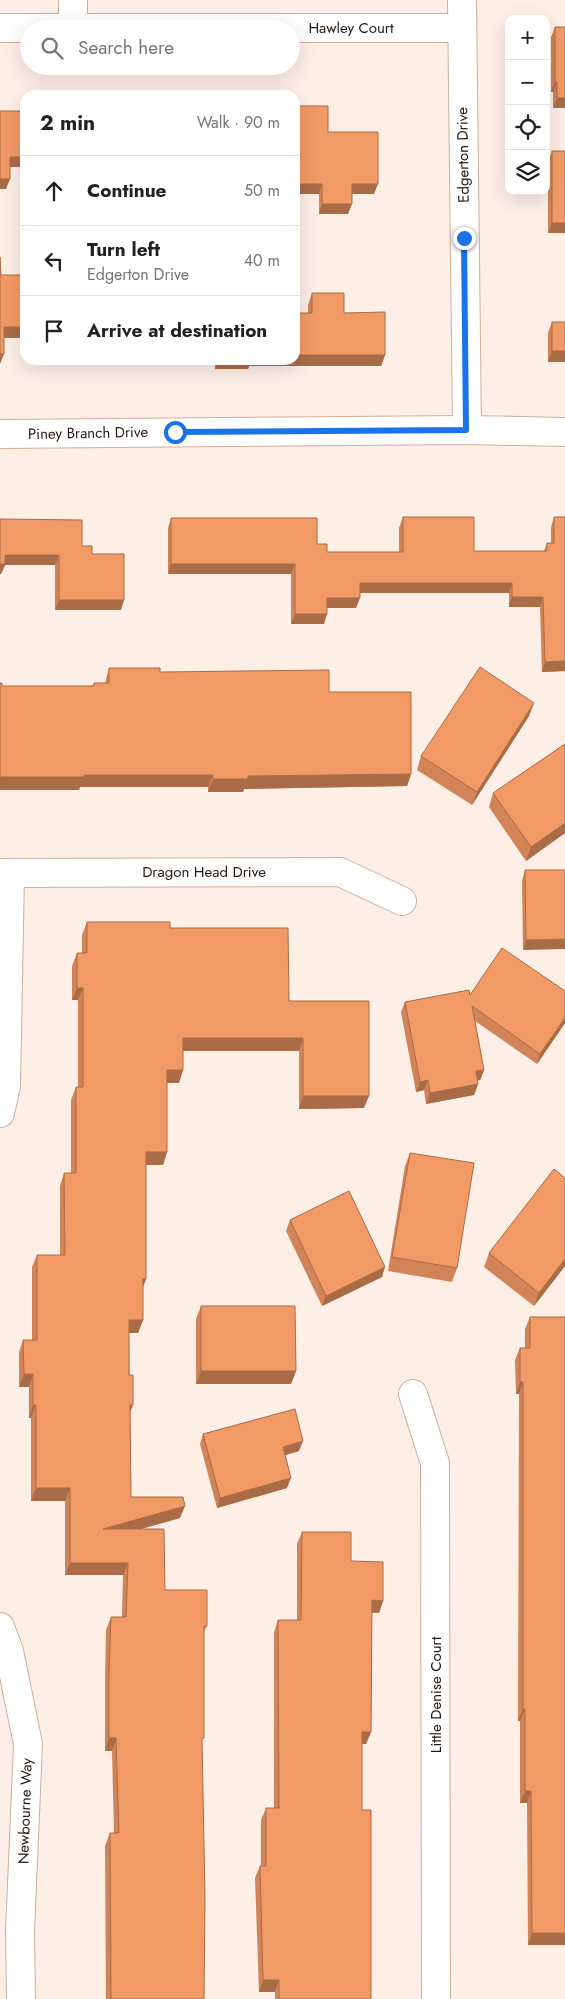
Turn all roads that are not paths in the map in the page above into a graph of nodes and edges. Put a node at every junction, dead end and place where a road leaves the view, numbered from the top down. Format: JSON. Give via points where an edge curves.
{"nodes":[{"id":1,"x":72,"y":0,"type":"edge"},
{"id":2,"x":462,"y":0,"type":"edge"},
{"id":3,"x":73,"y":20,"type":"edge"},
{"id":4,"x":0,"y":28,"type":"edge"},
{"id":5,"x":20,"y":28,"type":"edge"},
{"id":6,"x":300,"y":28,"type":"edge"},
{"id":7,"x":461,"y":28,"type":"junction"},
{"id":8,"x":466,"y":430,"type":"junction"},
{"id":9,"x":565,"y":432,"type":"edge"},
{"id":10,"x":0,"y":434,"type":"edge"},
{"id":11,"x":5,"y":873,"type":"edge"},
{"id":12,"x":402,"y":901,"type":"dead end"},
{"id":13,"x":0,"y":1113,"type":"edge"},
{"id":14,"x":413,"y":1394,"type":"dead end"},
{"id":15,"x":0,"y":1627,"type":"edge"},
{"id":16,"x":10,"y":1929,"type":"edge"},
{"id":17,"x":20,"y":1999,"type":"edge"},
{"id":18,"x":436,"y":1999,"type":"edge"}],
"edges":[{"from":1,"to":3,"type":"street"},
{"from":2,"to":7,"type":"street","name":"Edgerton Drive"},
{"from":4,"to":5,"type":"street","name":"Hawley Court"},
{"from":6,"to":7,"type":"street","name":"Hawley Court"},
{"from":7,"to":8,"type":"street","name":"Edgerton Drive"},
{"from":8,"to":9,"type":"street","name":"Piney Branch Drive"},
{"from":8,"to":10,"type":"street","name":"Piney Branch Drive"},
{"from":11,"to":12,"type":"street","name":"Dragon Head Drive","via":[[340,872]]},
{"from":11,"to":13,"type":"street","via":[[6,1086]]},
{"from":14,"to":18,"type":"street","name":"Little Denise Court","via":[[435,1463]]},
{"from":15,"to":16,"type":"street","name":"Newbourne Way","via":[[9,1651],[28,1744]]},
{"from":16,"to":17,"type":"street","name":"Newbourne Way"}]}
